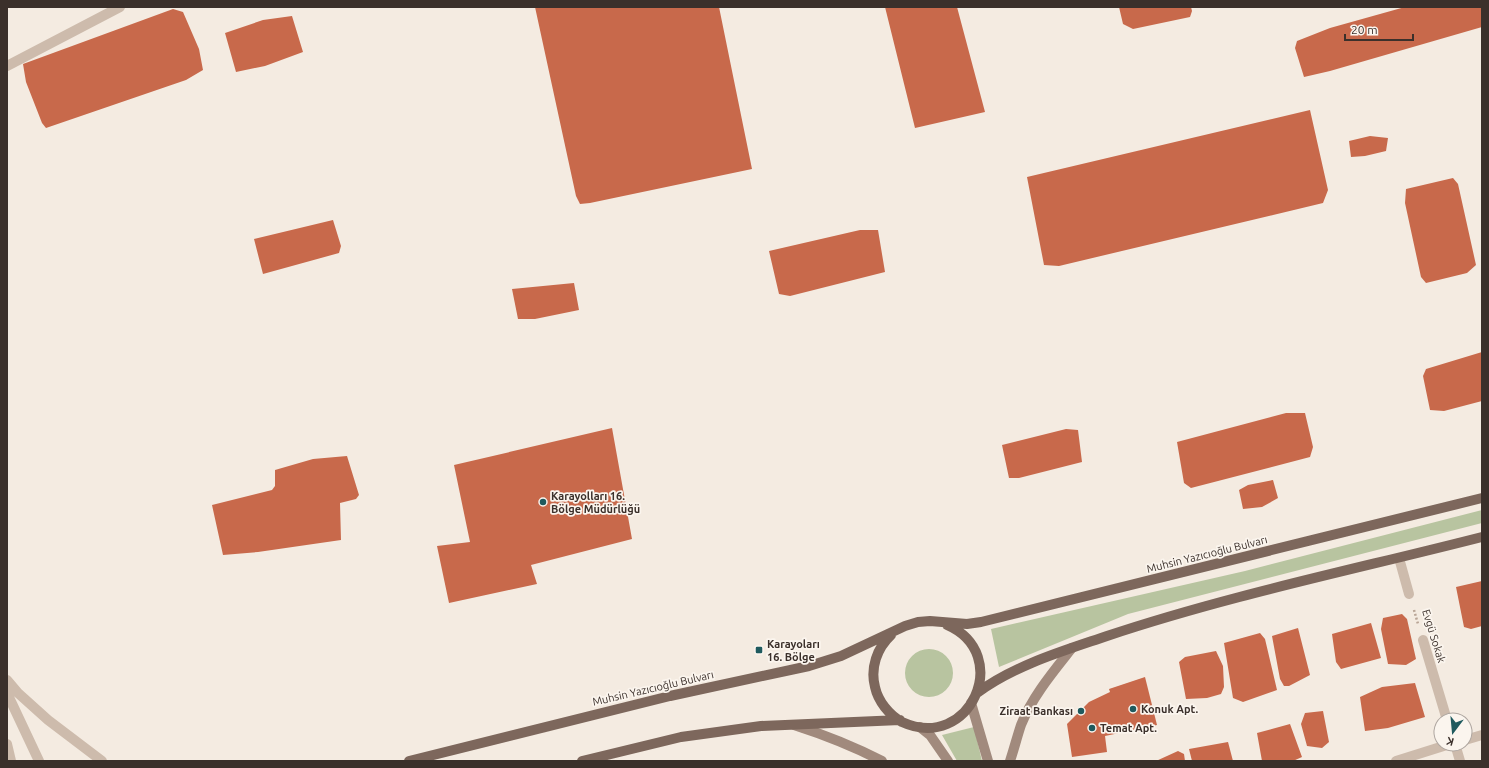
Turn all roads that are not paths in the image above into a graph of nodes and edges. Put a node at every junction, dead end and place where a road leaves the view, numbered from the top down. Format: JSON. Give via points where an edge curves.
{"nodes":[{"id":1,"x":120,"y":7,"type":"edge"},
{"id":2,"x":7,"y":66,"type":"edge"},
{"id":3,"x":1482,"y":498,"type":"edge"},
{"id":4,"x":1482,"y":537,"type":"edge"},
{"id":5,"x":1399,"y":558,"type":"junction"},
{"id":6,"x":1409,"y":594,"type":"road end"},
{"id":7,"x":937,"y":622,"type":"junction"},
{"id":8,"x":899,"y":629,"type":"junction"},
{"id":9,"x":1423,"y":640,"type":"road end"},
{"id":10,"x":1072,"y":648,"type":"junction"},
{"id":11,"x":7,"y":680,"type":"edge"},
{"id":12,"x":7,"y":693,"type":"edge"},
{"id":13,"x":977,"y":693,"type":"junction"},
{"id":14,"x":971,"y":703,"type":"junction"},
{"id":15,"x":1445,"y":712,"type":"edge"},
{"id":16,"x":900,"y":720,"type":"junction"},
{"id":17,"x":792,"y":724,"type":"junction"},
{"id":18,"x":920,"y":727,"type":"junction"},
{"id":19,"x":7,"y":744,"type":"edge"},
{"id":20,"x":1433,"y":749,"type":"edge"},
{"id":21,"x":11,"y":761,"type":"edge"},
{"id":22,"x":39,"y":761,"type":"edge"},
{"id":23,"x":102,"y":761,"type":"edge"},
{"id":24,"x":409,"y":761,"type":"edge"},
{"id":25,"x":582,"y":761,"type":"edge"},
{"id":26,"x":882,"y":761,"type":"edge"},
{"id":27,"x":948,"y":761,"type":"edge"},
{"id":28,"x":988,"y":761,"type":"edge"},
{"id":29,"x":1010,"y":761,"type":"edge"},
{"id":30,"x":1396,"y":761,"type":"edge"}],
"edges":[{"from":1,"to":2,"type":"street"},
{"from":3,"to":7,"type":"main road","name":"Muhsin Yazıcıoğlu Bulvarı","via":[[981,622]]},
{"from":4,"to":5,"type":"main road","name":"Muhsin Yazıcıoğlu Bulvarı"},
{"from":5,"to":6,"type":"street"},
{"from":5,"to":10,"type":"main road","name":"Muhsin Yazıcıoğlu Bulvarı","via":[[1259,591],[1136,626]]},
{"from":7,"to":8,"type":"main road","name":"Muhsin Yazıcıoğlu Bulvarı","via":[[918,622]]},
{"from":7,"to":13,"type":"main road","name":"Muhsin Yazıcıoğlu Bulvarı","via":[[955,629],[965,636],[972,646],[978,657],[980,669]]},
{"from":8,"to":16,"type":"main road","name":"Muhsin Yazıcıoğlu Bulvarı","via":[[879,651],[874,674],[879,698]]},
{"from":8,"to":24,"type":"main road","name":"Muhsin Yazıcıoğlu Bulvarı","via":[[841,656],[809,666],[670,696]]},
{"from":9,"to":15,"type":"street","name":"Evgü Sokak"},
{"from":10,"to":13,"type":"main road","name":"Muhsin Yazıcıoğlu Bulvarı","via":[[997,679]]},
{"from":10,"to":29,"type":"main road","via":[[1031,704]]},
{"from":11,"to":23,"type":"street","via":[[18,694],[48,720]]},
{"from":12,"to":22,"type":"street"},
{"from":13,"to":14,"type":"main road","name":"Muhsin Yazıcıoğlu Bulvarı"},
{"from":14,"to":18,"type":"main road","name":"Muhsin Yazıcıoğlu Bulvarı","via":[[949,723],[937,727]]},
{"from":14,"to":28,"type":"main road"},
{"from":16,"to":17,"type":"main road","name":"Muhsin Yazıcıoğlu Bulvarı"},
{"from":16,"to":18,"type":"main road","name":"Muhsin Yazıcıoğlu Bulvarı"},
{"from":17,"to":25,"type":"main road","name":"Muhsin Yazıcıoğlu Bulvarı","via":[[681,737]]},
{"from":17,"to":26,"type":"main road","via":[[846,744]]},
{"from":18,"to":27,"type":"main road","via":[[930,735]]},
{"from":19,"to":21,"type":"street"},
{"from":20,"to":30,"type":"street"}]}
